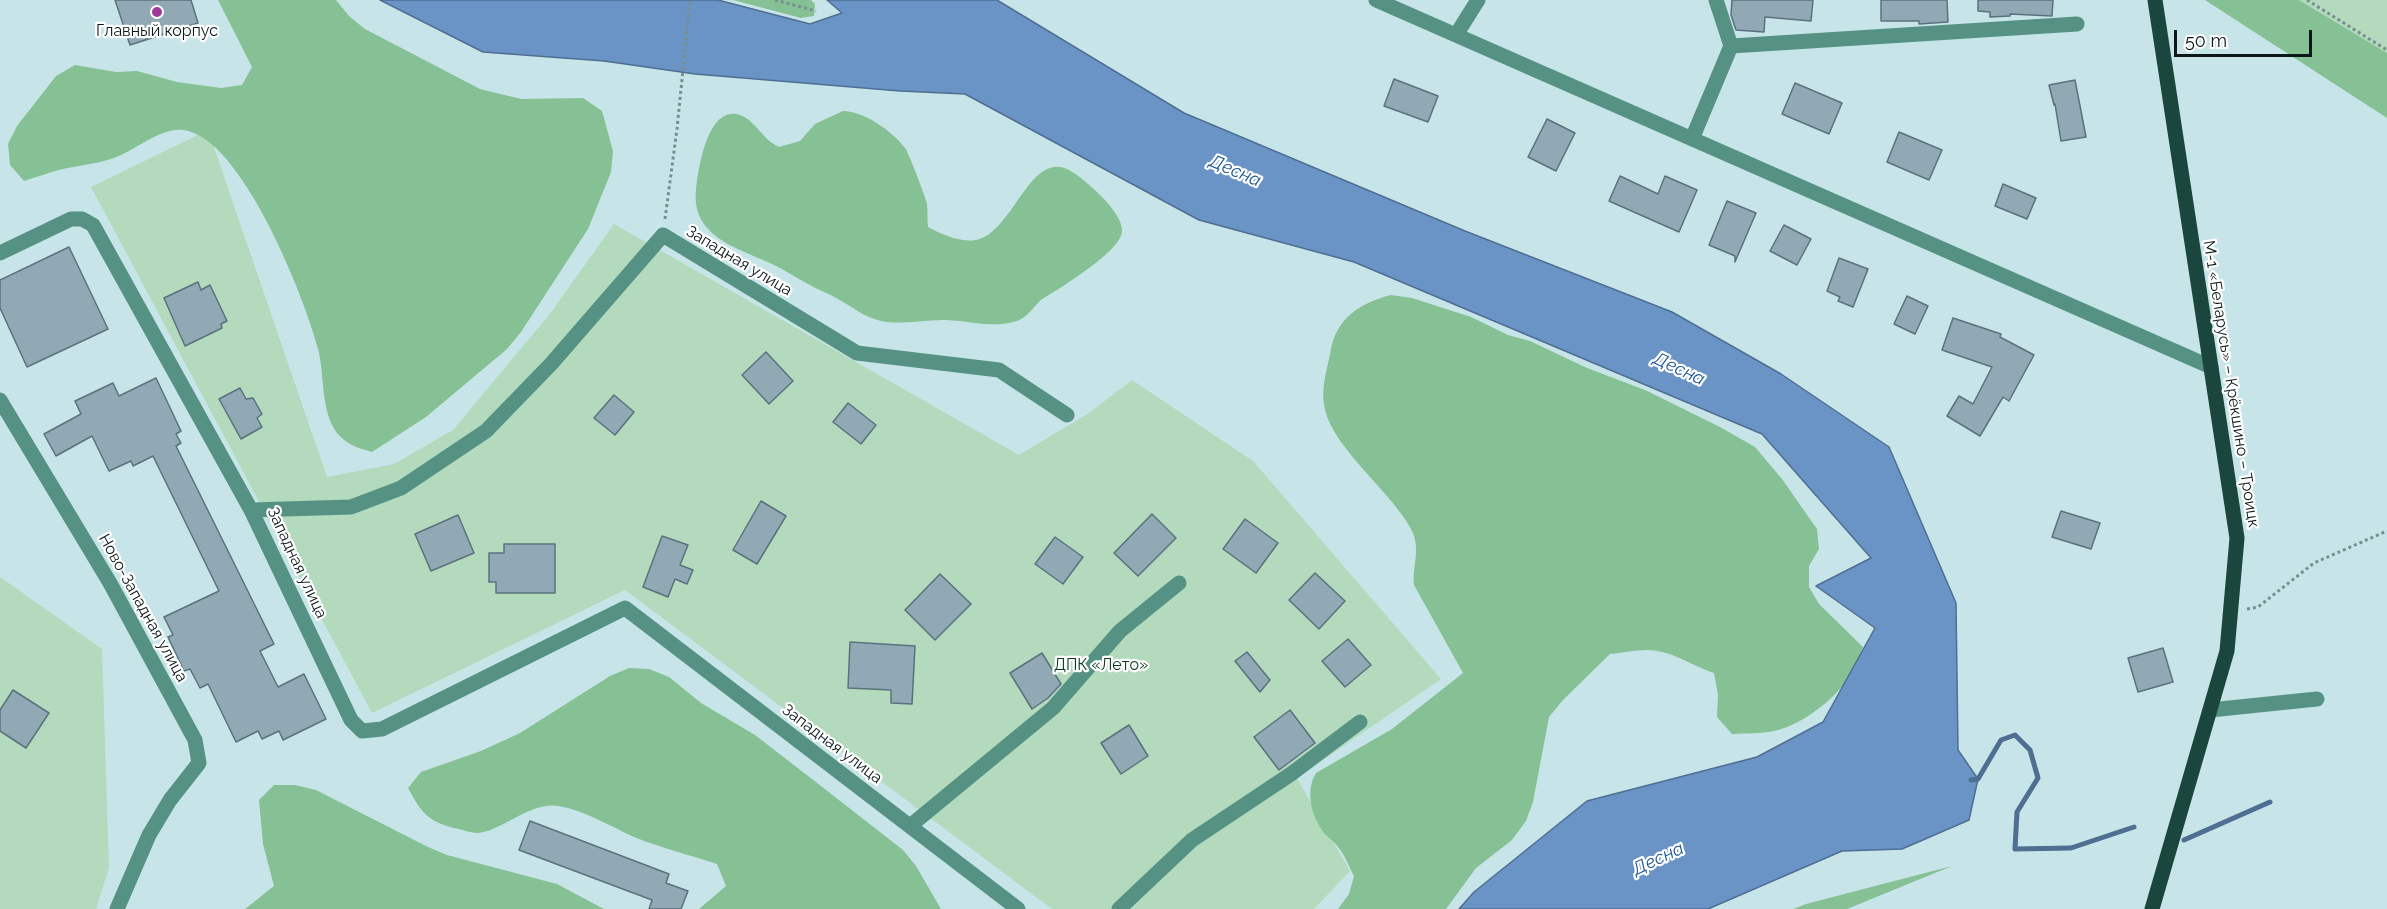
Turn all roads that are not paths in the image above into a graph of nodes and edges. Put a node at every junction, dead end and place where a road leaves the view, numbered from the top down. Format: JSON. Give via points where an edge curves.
{"nodes":[{"id":1,"x":1376,"y":0,"type":"edge"},
{"id":2,"x":1478,"y":0,"type":"edge"},
{"id":3,"x":1716,"y":0,"type":"edge"},
{"id":4,"x":2155,"y":0,"type":"edge"},
{"id":5,"x":2077,"y":24,"type":"dead end"},
{"id":6,"x":1456,"y":35,"type":"junction"},
{"id":7,"x":1731,"y":46,"type":"junction"},
{"id":8,"x":1692,"y":139,"type":"junction"},
{"id":9,"x":0,"y":253,"type":"edge"},
{"id":10,"x":2211,"y":367,"type":"junction"},
{"id":11,"x":0,"y":400,"type":"edge"},
{"id":12,"x":1067,"y":415,"type":"dead end"},
{"id":13,"x":251,"y":510,"type":"junction"},
{"id":14,"x":1179,"y":583,"type":"dead end"},
{"id":15,"x":2317,"y":699,"type":"dead end"},
{"id":16,"x":2210,"y":710,"type":"junction"},
{"id":17,"x":1360,"y":723,"type":"dead end"},
{"id":18,"x":910,"y":826,"type":"junction"},
{"id":19,"x":117,"y":909,"type":"edge"},
{"id":20,"x":1018,"y":909,"type":"edge"},
{"id":21,"x":1119,"y":909,"type":"edge"},
{"id":22,"x":2152,"y":909,"type":"edge"}],
"edges":[{"from":1,"to":6,"type":"street"},
{"from":2,"to":6,"type":"street"},
{"from":3,"to":7,"type":"street"},
{"from":4,"to":10,"type":"main road","name":"М-1 «Беларусь» – Крёкшино – Троицк"},
{"from":5,"to":7,"type":"street"},
{"from":6,"to":8,"type":"street"},
{"from":7,"to":8,"type":"street"},
{"from":8,"to":10,"type":"street"},
{"from":9,"to":13,"type":"street","via":[[71,219],[93,225]]},
{"from":10,"to":16,"type":"main road","name":"М-1 «Беларусь» – Крёкшино – Троицк","via":[[2237,538],[2227,651]]},
{"from":11,"to":19,"type":"street","name":"Ново-Западная улица","via":[[110,583],[195,740],[199,763],[149,835]]},
{"from":12,"to":13,"type":"street","name":"Западная улица","via":[[999,370],[857,353],[663,235],[551,364],[486,431],[401,488],[351,507]]},
{"from":13,"to":18,"type":"street","name":"Западная улица","via":[[351,720],[362,731],[382,729],[625,608]]},
{"from":14,"to":18,"type":"street","via":[[1120,631],[1053,708]]},
{"from":15,"to":16,"type":"street"},
{"from":16,"to":22,"type":"main road","name":"М-1 «Беларусь» – Крёкшино – Троицк"},
{"from":17,"to":21,"type":"street","via":[[1192,840]]},
{"from":18,"to":20,"type":"street","name":"Западная улица"}]}
